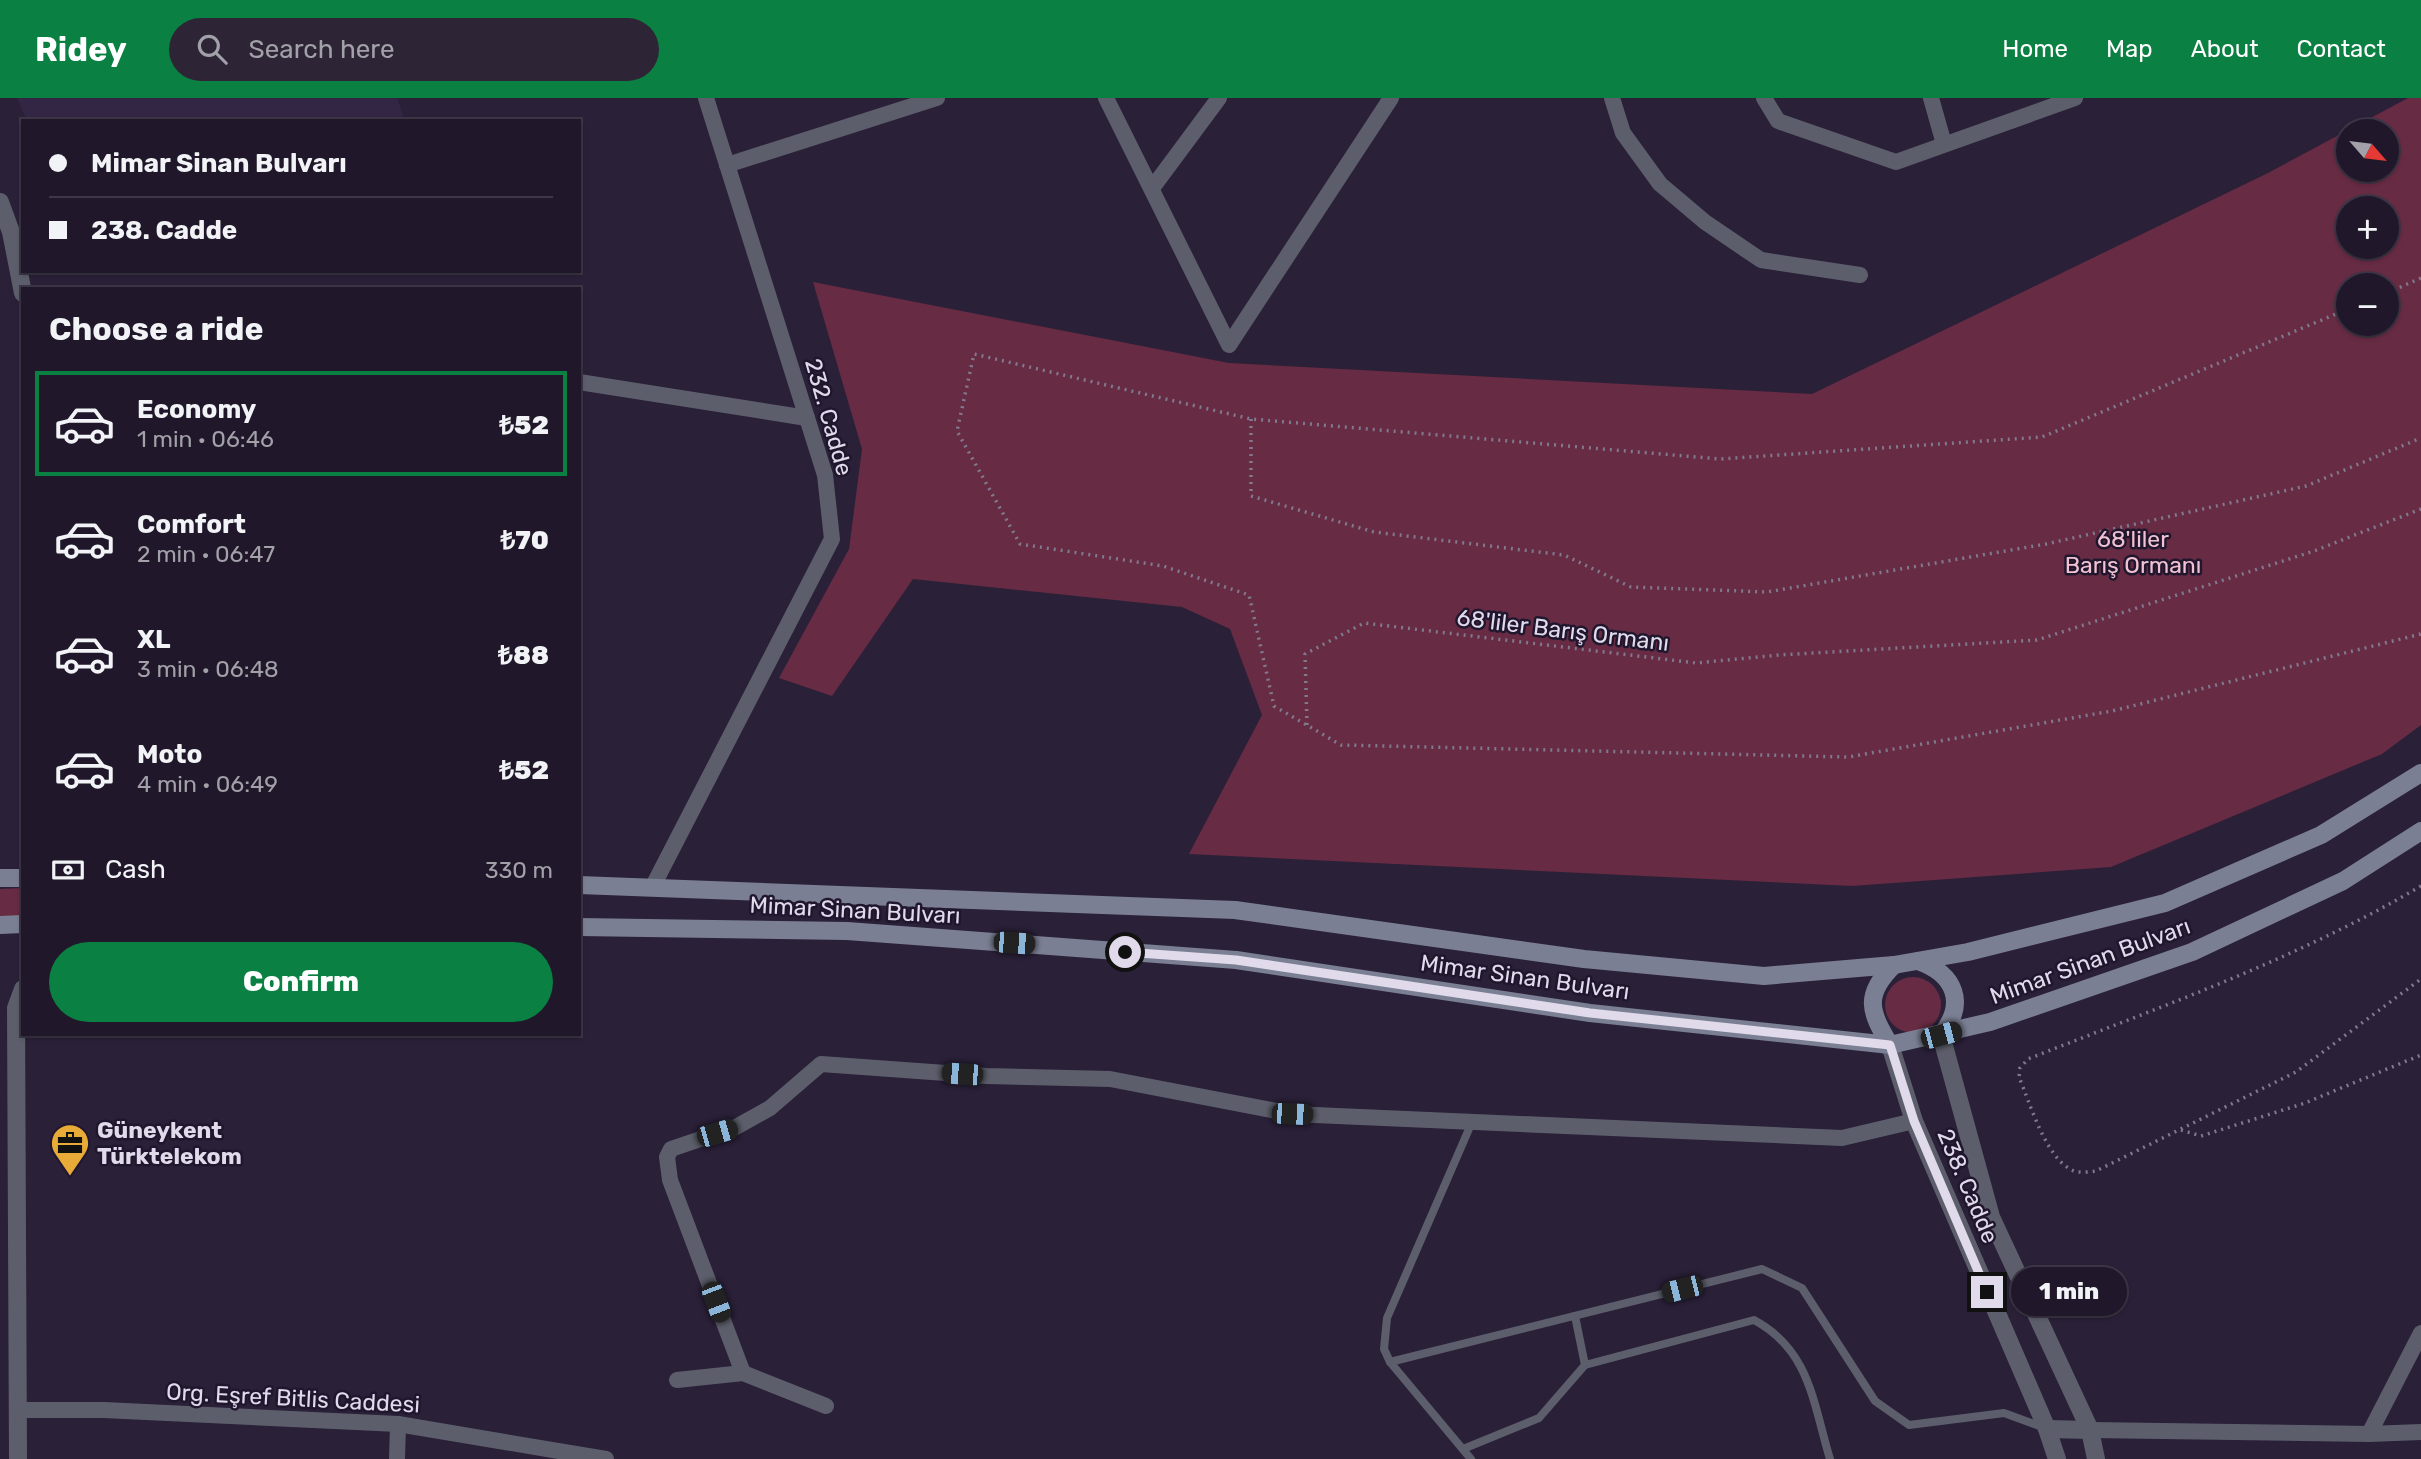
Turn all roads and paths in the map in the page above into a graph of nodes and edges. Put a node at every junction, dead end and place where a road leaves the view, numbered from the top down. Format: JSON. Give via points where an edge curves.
{"nodes":[{"id":1,"x":706,"y":98,"type":"edge"},
{"id":2,"x":937,"y":98,"type":"edge"},
{"id":3,"x":1106,"y":98,"type":"edge"},
{"id":4,"x":1219,"y":98,"type":"edge"},
{"id":5,"x":1391,"y":98,"type":"edge"},
{"id":6,"x":1612,"y":98,"type":"edge"},
{"id":7,"x":1764,"y":98,"type":"edge"},
{"id":8,"x":1931,"y":98,"type":"edge"},
{"id":9,"x":2075,"y":98,"type":"edge"},
{"id":10,"x":1944,"y":144,"type":"junction"},
{"id":11,"x":727,"y":165,"type":"junction"},
{"id":12,"x":1153,"y":187,"type":"junction"},
{"id":13,"x":0,"y":202,"type":"edge"},
{"id":14,"x":1860,"y":275,"type":"dead end"},
{"id":15,"x":2421,"y":278,"type":"edge"},
{"id":16,"x":22,"y":287,"type":"edge"},
{"id":17,"x":2399,"y":288,"type":"edge"},
{"id":18,"x":2336,"y":314,"type":"edge"},
{"id":19,"x":581,"y":382,"type":"edge"},
{"id":20,"x":807,"y":418,"type":"junction"},
{"id":21,"x":1251,"y":419,"type":"junction"},
{"id":22,"x":2421,"y":438,"type":"edge"},
{"id":23,"x":2421,"y":509,"type":"edge"},
{"id":24,"x":2421,"y":634,"type":"edge"},
{"id":25,"x":1307,"y":726,"type":"junction"},
{"id":26,"x":2421,"y":773,"type":"edge"},
{"id":27,"x":2421,"y":831,"type":"edge"},
{"id":28,"x":0,"y":878,"type":"edge"},
{"id":29,"x":21,"y":878,"type":"edge"},
{"id":30,"x":581,"y":885,"type":"edge"},
{"id":31,"x":653,"y":886,"type":"junction"},
{"id":32,"x":2421,"y":886,"type":"edge"},
{"id":33,"x":21,"y":924,"type":"edge"},
{"id":34,"x":0,"y":925,"type":"edge"},
{"id":35,"x":581,"y":927,"type":"edge"},
{"id":36,"x":1918,"y":961,"type":"junction"},
{"id":37,"x":1894,"y":965,"type":"junction"},
{"id":38,"x":2421,"y":979,"type":"edge"},
{"id":39,"x":21,"y":994,"type":"edge"},
{"id":40,"x":1941,"y":1035,"type":"junction"},
{"id":41,"x":1890,"y":1045,"type":"junction"},
{"id":42,"x":2421,"y":1055,"type":"edge"},
{"id":43,"x":1914,"y":1121,"type":"junction"},
{"id":44,"x":1472,"y":1122,"type":"junction"},
{"id":45,"x":2181,"y":1130,"type":"junction"},
{"id":46,"x":1575,"y":1315,"type":"junction"},
{"id":47,"x":2421,"y":1333,"type":"edge"},
{"id":48,"x":1390,"y":1362,"type":"junction"},
{"id":49,"x":1586,"y":1365,"type":"junction"},
{"id":50,"x":743,"y":1373,"type":"junction"},
{"id":51,"x":677,"y":1380,"type":"dead end"},
{"id":52,"x":826,"y":1406,"type":"dead end"},
{"id":53,"x":17,"y":1410,"type":"junction"},
{"id":54,"x":397,"y":1424,"type":"junction"},
{"id":55,"x":2048,"y":1429,"type":"junction"},
{"id":56,"x":2090,"y":1430,"type":"junction"},
{"id":57,"x":2421,"y":1432,"type":"edge"},
{"id":58,"x":2369,"y":1434,"type":"junction"},
{"id":59,"x":1463,"y":1449,"type":"junction"},
{"id":60,"x":18,"y":1459,"type":"edge"},
{"id":61,"x":397,"y":1459,"type":"edge"},
{"id":62,"x":606,"y":1459,"type":"edge"},
{"id":63,"x":1471,"y":1459,"type":"edge"},
{"id":64,"x":1830,"y":1459,"type":"edge"},
{"id":65,"x":2057,"y":1459,"type":"edge"},
{"id":66,"x":2096,"y":1459,"type":"edge"}],
"edges":[{"from":1,"to":11,"type":"street","name":"232. Cadde"},
{"from":2,"to":11,"type":"street"},
{"from":3,"to":12,"type":"street"},
{"from":4,"to":12,"type":"street"},
{"from":5,"to":12,"type":"street","via":[[1229,345]]},
{"from":6,"to":14,"type":"street","via":[[1623,132],[1660,184],[1705,222],[1761,260]]},
{"from":7,"to":10,"type":"street","via":[[1778,121],[1896,162]]},
{"from":8,"to":10,"type":"street"},
{"from":9,"to":10,"type":"street"},
{"from":11,"to":20,"type":"street","name":"232. Cadde"},
{"from":13,"to":16,"type":"street"},
{"from":15,"to":17,"type":"path"},
{"from":18,"to":21,"type":"path","via":[[2042,437],[1720,459]]},
{"from":19,"to":20,"type":"street"},
{"from":20,"to":31,"type":"street","name":"232. Cadde","via":[[825,475],[832,539]]},
{"from":21,"to":22,"type":"path","via":[[1251,496],[1374,532],[1564,555],[1631,587],[1767,592],[2046,544],[2306,486]]},
{"from":21,"to":25,"type":"path","via":[[974,354],[957,431],[1020,544],[1163,566],[1249,595],[1274,706]]},
{"from":23,"to":25,"type":"path","name":"68'liler Barış Ormanı","via":[[2314,551],[2037,640],[1696,663],[1364,623],[1305,654]]},
{"from":24,"to":25,"type":"path","via":[[2112,711],[1848,757],[1341,745]]},
{"from":26,"to":36,"type":"main road","name":"Mimar Sinan Bulvarı","via":[[2321,835],[2165,903]]},
{"from":27,"to":40,"type":"main road","name":"Mimar Sinan Bulvarı","via":[[2343,881],[2192,952]]},
{"from":28,"to":29,"type":"main road"},
{"from":30,"to":31,"type":"main road","name":"Mimar Sinan Bulvarı"},
{"from":31,"to":37,"type":"main road","name":"Mimar Sinan Bulvarı","via":[[1235,910],[1584,959],[1764,976]]},
{"from":32,"to":45,"type":"path","via":[[2288,956],[2028,1059],[2020,1068],[2019,1077],[2049,1146],[2061,1163],[2076,1172],[2095,1171]]},
{"from":33,"to":34,"type":"main road"},
{"from":35,"to":41,"type":"main road","name":"Mimar Sinan Bulvarı","via":[[847,931],[1236,960],[1590,1013]]},
{"from":36,"to":37,"type":"main road","name":"Mimar Sinan Bulvarı"},
{"from":36,"to":40,"type":"main road","via":[[1943,973],[1951,984],[1955,1012]]},
{"from":37,"to":41,"type":"main road","via":[[1876,986],[1873,998],[1876,1022]]},
{"from":38,"to":45,"type":"path","via":[[2296,1072]]},
{"from":39,"to":53,"type":"street","via":[[16,1008]]},
{"from":40,"to":41,"type":"main road","name":"Mimar Sinan Bulvarı"},
{"from":40,"to":56,"type":"street","via":[[1991,1217]]},
{"from":41,"to":43,"type":"street","name":"238. Cadde"},
{"from":42,"to":45,"type":"path","via":[[2305,1103],[2201,1136]]},
{"from":43,"to":44,"type":"street","via":[[1842,1138]]},
{"from":43,"to":55,"type":"street","name":"238. Cadde"},
{"from":44,"to":48,"type":"lane","via":[[1387,1318],[1384,1349]]},
{"from":44,"to":50,"type":"street","via":[[1292,1114],[1110,1079],[821,1064],[770,1108],[736,1127],[671,1149],[667,1157],[670,1180]]},
{"from":46,"to":48,"type":"lane"},
{"from":46,"to":49,"type":"lane"},
{"from":46,"to":55,"type":"lane","via":[[1762,1269],[1802,1288],[1875,1401],[1909,1424],[2004,1413]]},
{"from":47,"to":58,"type":"street"},
{"from":48,"to":59,"type":"lane"},
{"from":49,"to":59,"type":"lane","via":[[1539,1418]]},
{"from":49,"to":64,"type":"lane","via":[[1754,1320],[1774,1331],[1801,1361]]},
{"from":50,"to":51,"type":"street"},
{"from":50,"to":52,"type":"street"},
{"from":53,"to":54,"type":"street","name":"Org. Eşref Bitlis Caddesi"},
{"from":53,"to":60,"type":"street"},
{"from":54,"to":61,"type":"street"},
{"from":54,"to":62,"type":"street","name":"Org. Eşref Bitlis Caddesi"},
{"from":55,"to":56,"type":"street"},
{"from":55,"to":65,"type":"street","name":"238. Cadde"},
{"from":56,"to":58,"type":"street"},
{"from":56,"to":66,"type":"street"},
{"from":57,"to":58,"type":"street"},
{"from":59,"to":63,"type":"lane"}]}
